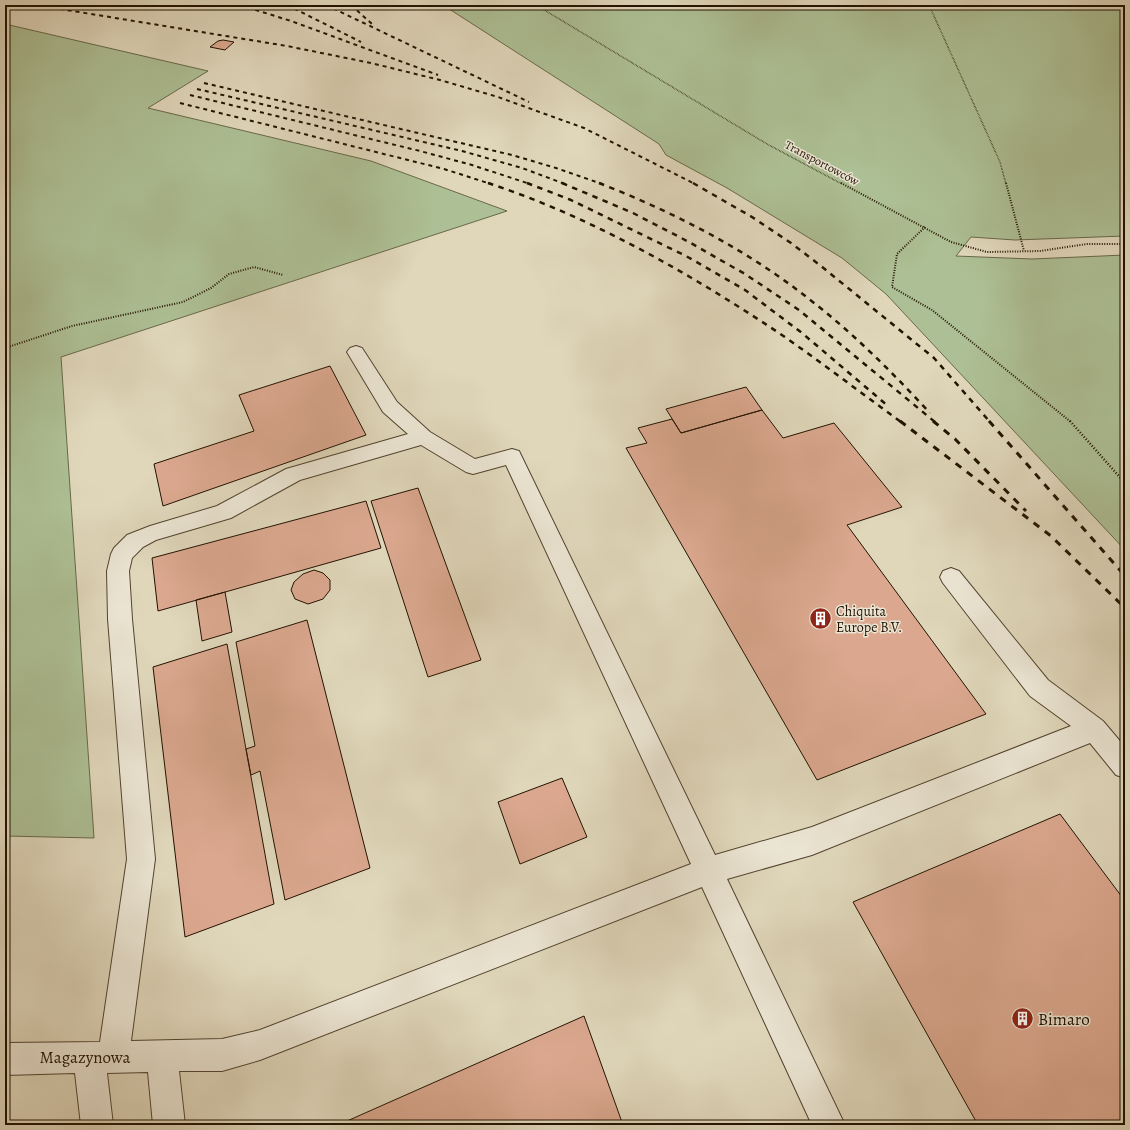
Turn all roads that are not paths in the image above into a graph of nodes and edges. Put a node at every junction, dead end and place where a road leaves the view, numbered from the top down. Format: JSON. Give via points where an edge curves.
{"nodes":[{"id":1,"x":356,"y":352,"type":"dead end"},
{"id":2,"x":423,"y":437,"type":"junction"},
{"id":3,"x":951,"y":577,"type":"dead end"},
{"id":4,"x":1094,"y":729,"type":"junction"},
{"id":5,"x":1125,"y":766,"type":"edge"},
{"id":6,"x":708,"y":871,"type":"junction"},
{"id":7,"x":162,"y":1056,"type":"junction"},
{"id":8,"x":101,"y":1057,"type":"junction"},
{"id":9,"x":6,"y":1058,"type":"edge"},
{"id":10,"x":97,"y":1125,"type":"edge"},
{"id":11,"x":169,"y":1125,"type":"edge"},
{"id":12,"x":829,"y":1125,"type":"edge"}],
"edges":[{"from":1,"to":2,"type":"street","via":[[390,407]]},
{"from":2,"to":6,"type":"street","via":[[473,467],[512,456]]},
{"from":2,"to":8,"type":"street","via":[[293,474],[224,512],[150,534],[135,541],[122,554],[118,571],[120,619],[141,859],[129,952]]},
{"from":3,"to":4,"type":"street","via":[[1039,688]]},
{"from":4,"to":5,"type":"street"},
{"from":4,"to":6,"type":"street","name":"Magazynowa","via":[[812,841]]},
{"from":6,"to":7,"type":"street","name":"Magazynowa","via":[[260,1045],[222,1056]]},
{"from":6,"to":12,"type":"street"},
{"from":7,"to":8,"type":"street","name":"Magazynowa"},
{"from":7,"to":11,"type":"street"},
{"from":8,"to":9,"type":"street","name":"Magazynowa"},
{"from":8,"to":10,"type":"street"}]}
